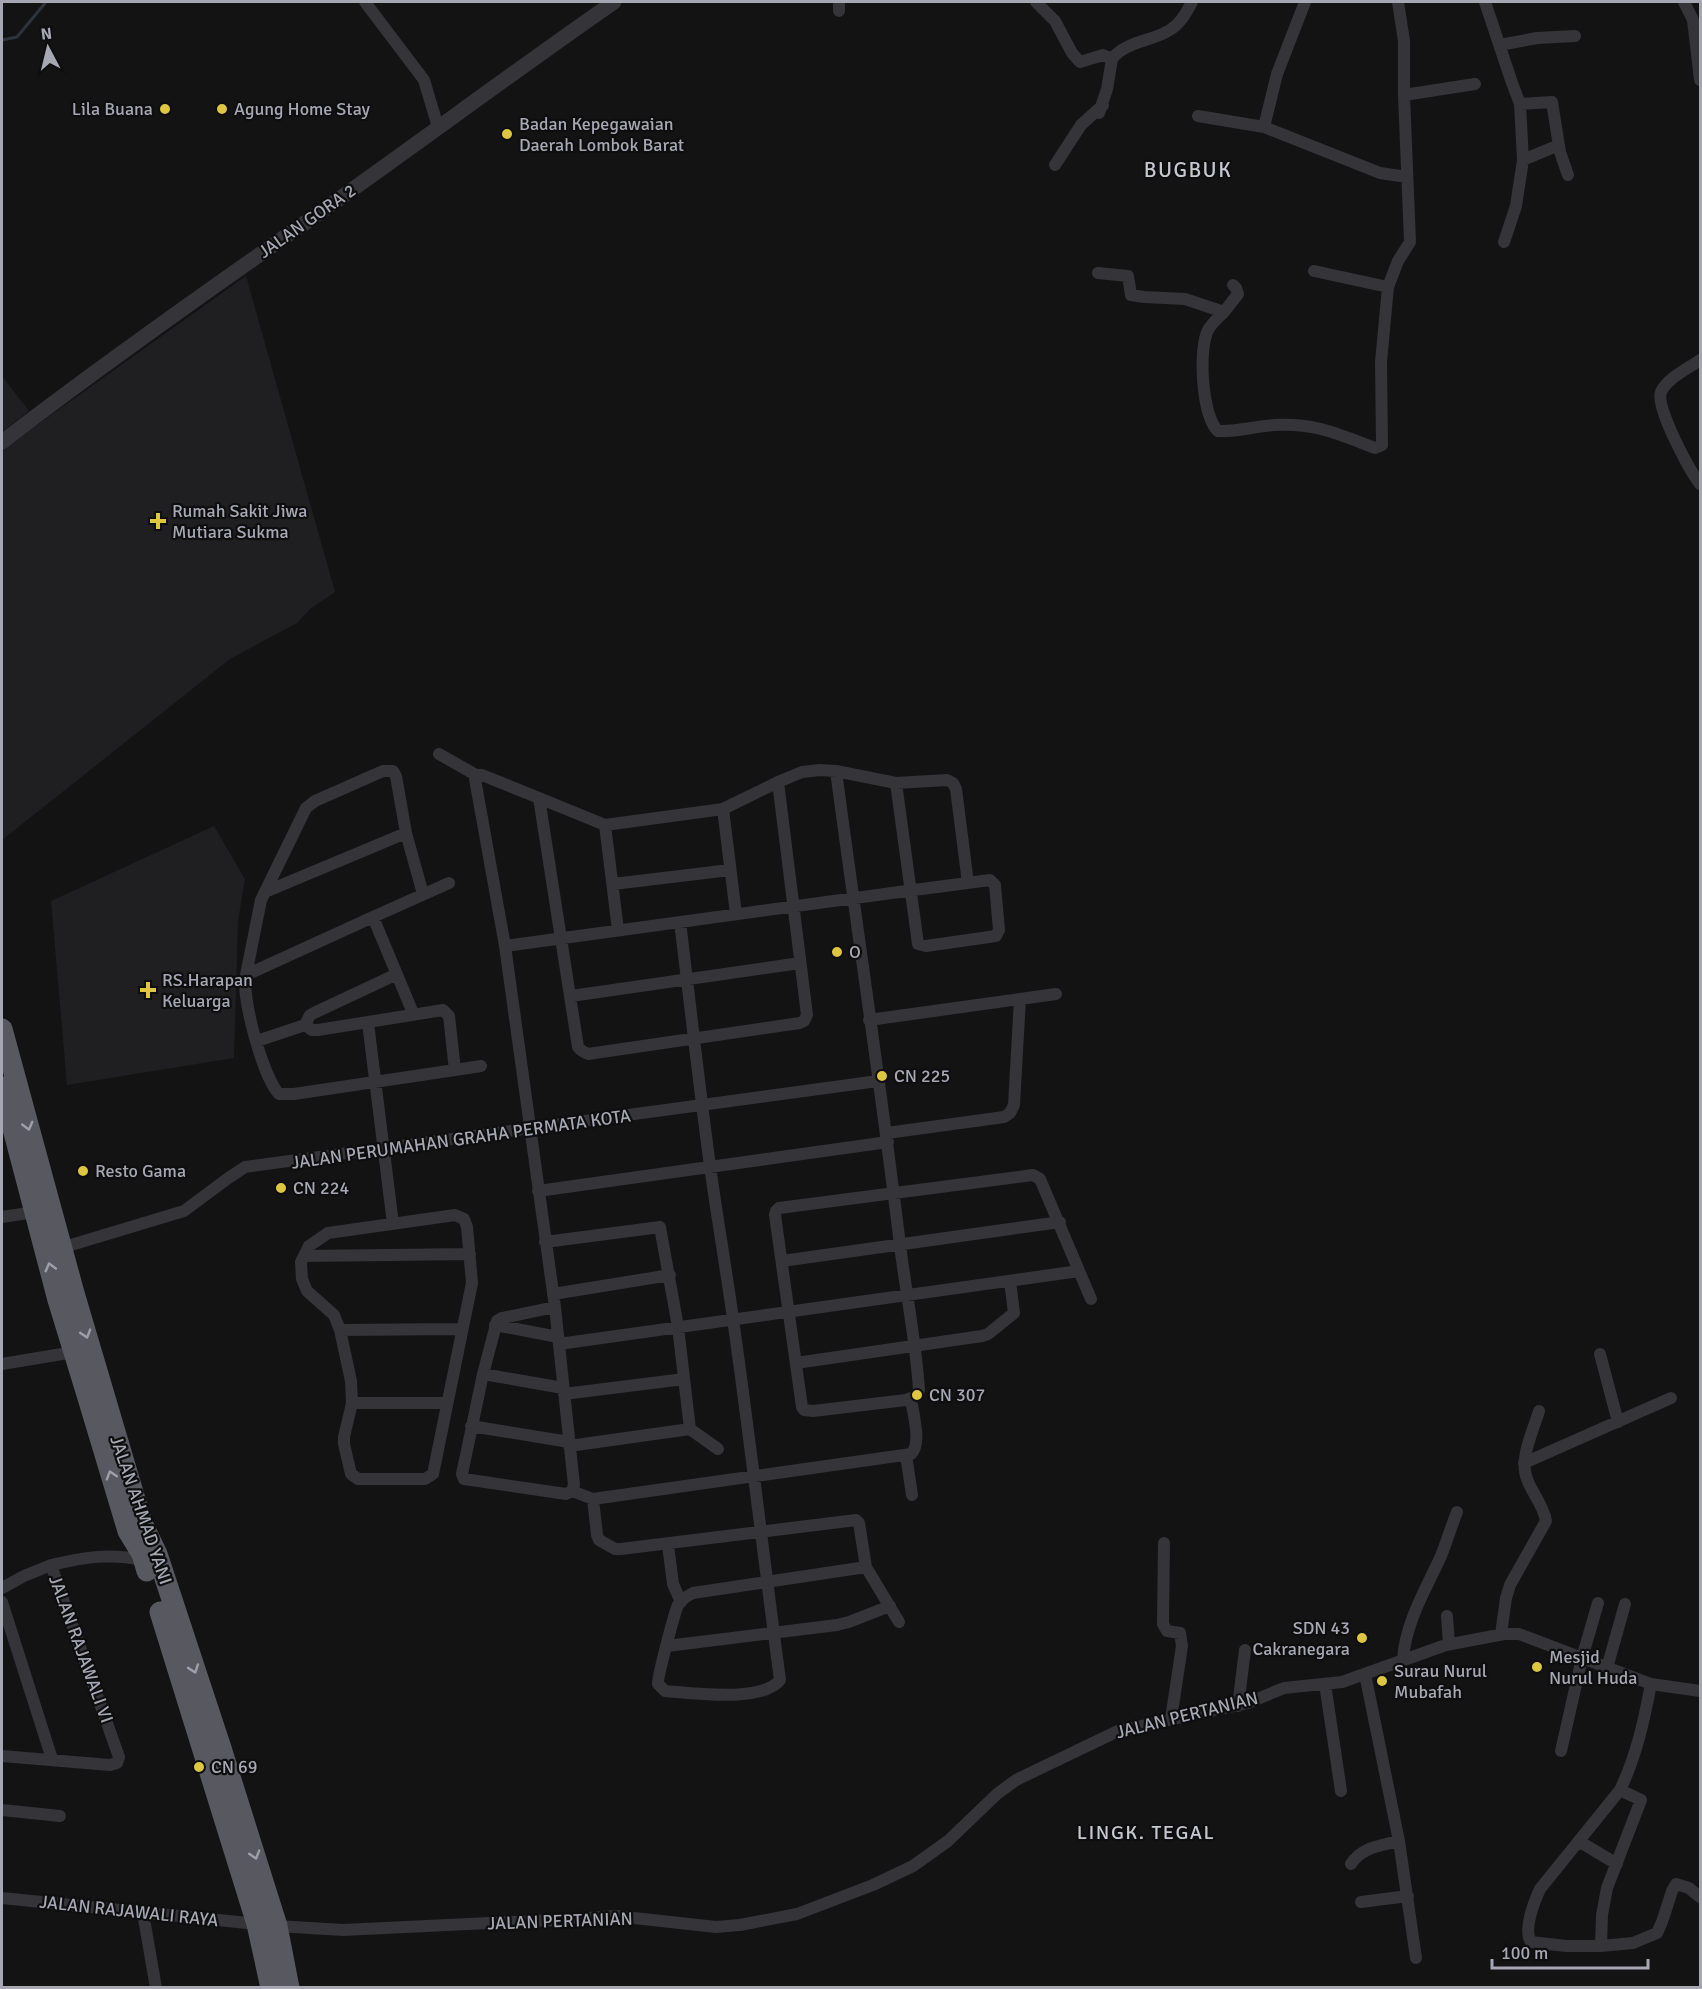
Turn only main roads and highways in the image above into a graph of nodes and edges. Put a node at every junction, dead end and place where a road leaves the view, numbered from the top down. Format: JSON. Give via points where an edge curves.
{"nodes":[{"id":1,"x":2,"y":1029,"type":"edge"},
{"id":2,"x":7,"y":1084,"type":"edge"},
{"id":3,"x":66,"y":1297,"type":"junction"},
{"id":4,"x":135,"y":1527,"type":"junction"},
{"id":5,"x":267,"y":1925,"type":"junction"},
{"id":6,"x":271,"y":1988,"type":"edge"},
{"id":7,"x":289,"y":1988,"type":"edge"}],
"edges":[{"from":1,"to":2,"type":"highway","name":"JALAN AHMAD YANI"},
{"from":3,"to":2,"type":"highway","one_way":true,"via":[[35,1212]]},
{"from":2,"to":3,"type":"highway","name":"JALAN AHMAD YANI","one_way":true,"via":[[61,1248]]},
{"from":3,"to":4,"type":"highway","name":"JALAN AHMAD YANI","one_way":true},
{"from":4,"to":3,"type":"highway","one_way":true,"via":[[74,1352]]},
{"from":4,"to":5,"type":"highway","name":"JALAN AHMAD YANI","via":[[221,1748]]},
{"from":5,"to":6,"type":"highway"},
{"from":5,"to":7,"type":"highway","name":"JALAN AHMAD YANI"}]}
